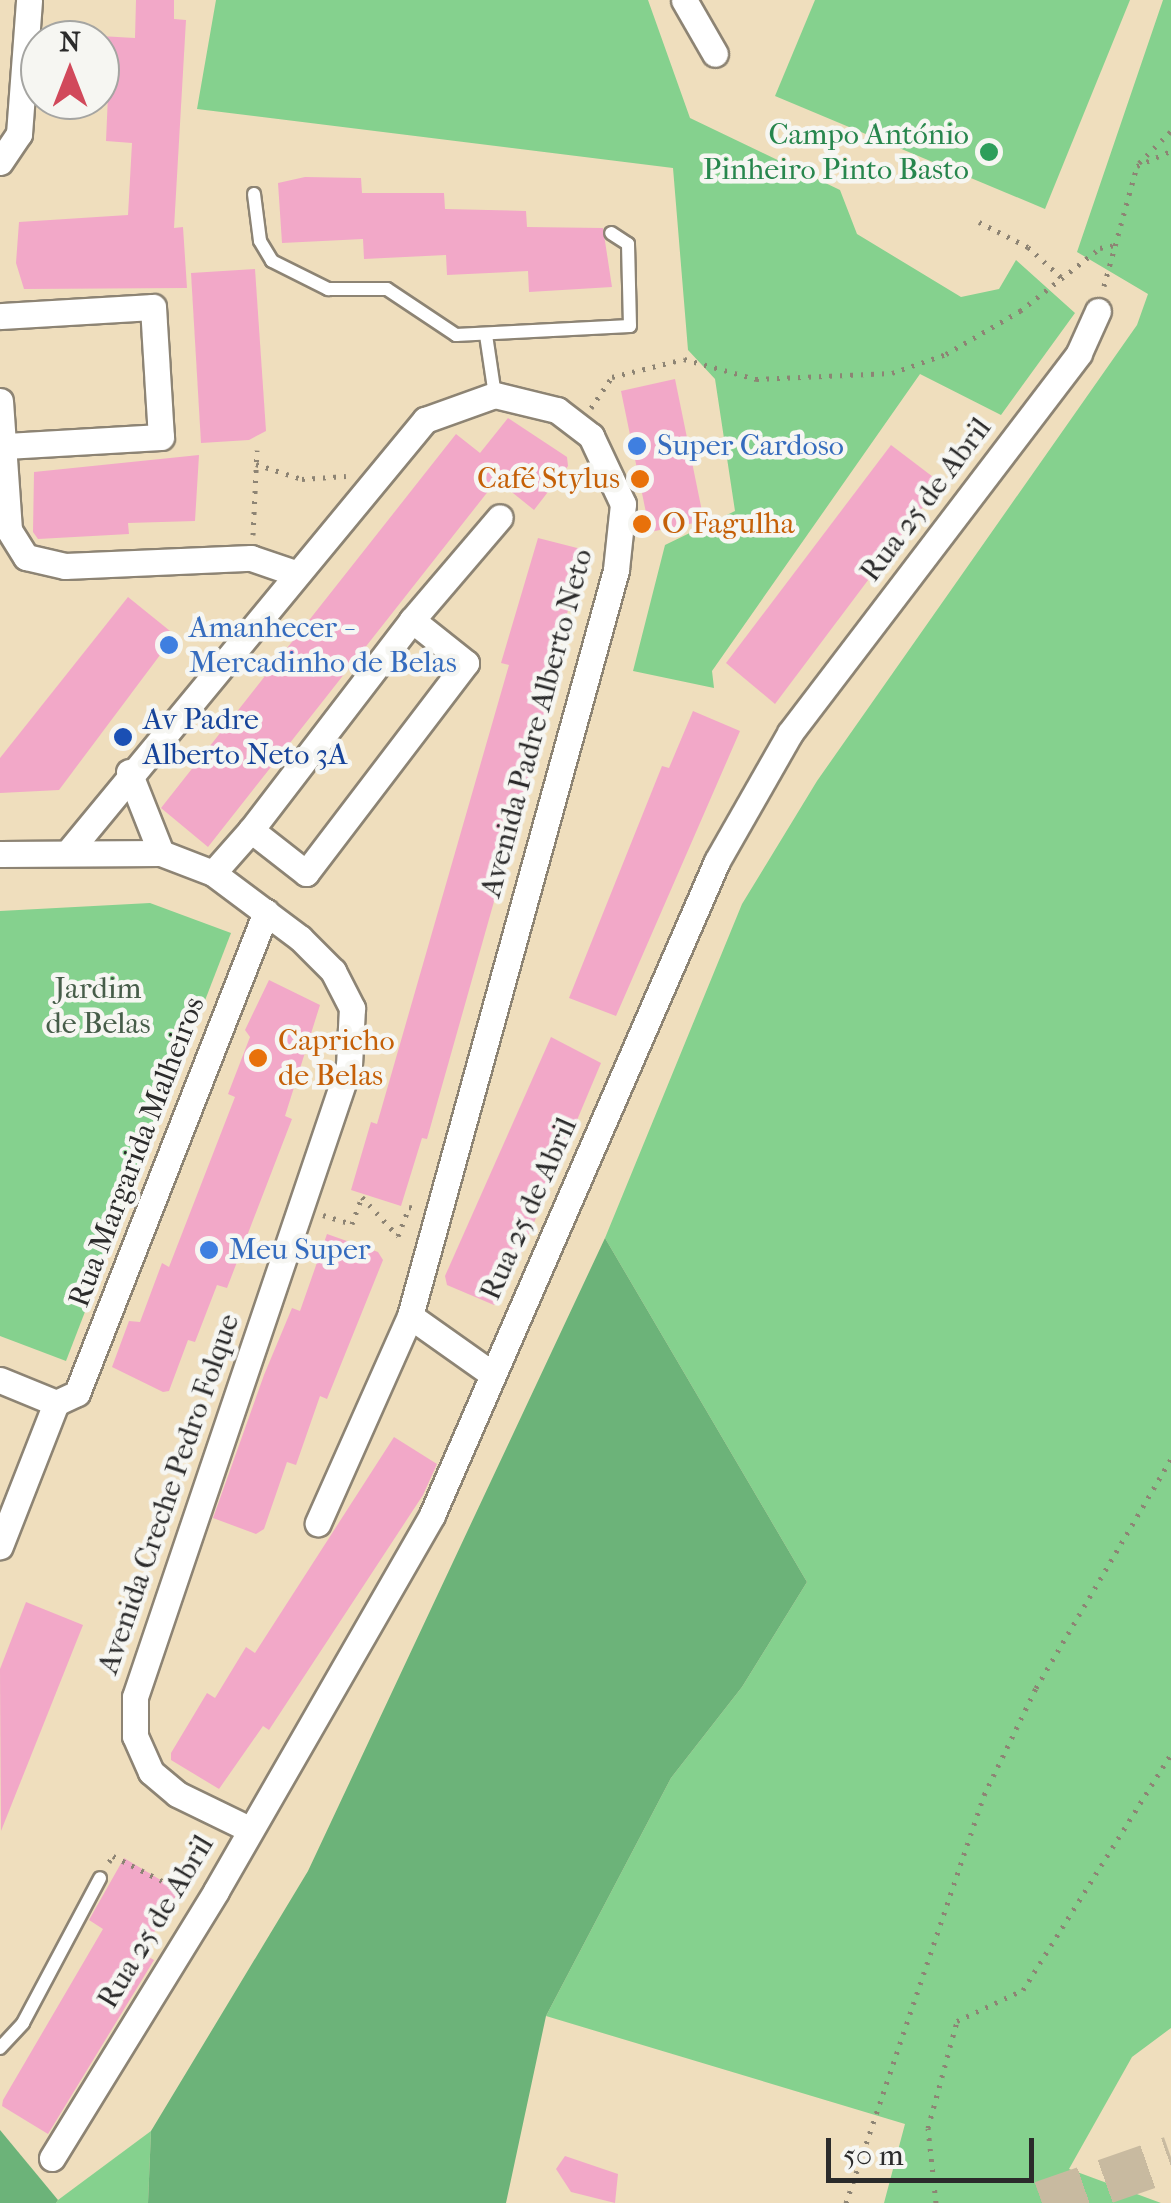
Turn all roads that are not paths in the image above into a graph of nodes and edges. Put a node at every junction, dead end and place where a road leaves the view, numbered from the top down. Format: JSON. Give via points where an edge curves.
{"nodes":[{"id":1,"x":29,"y":0,"type":"edge"},
{"id":2,"x":684,"y":0,"type":"edge"},
{"id":3,"x":714,"y":54,"type":"dead end"},
{"id":4,"x":0,"y":162,"type":"edge"},
{"id":5,"x":254,"y":194,"type":"dead end"},
{"id":6,"x":611,"y":233,"type":"dead end"},
{"id":7,"x":1098,"y":311,"type":"road end"},
{"id":8,"x":0,"y":316,"type":"edge"},
{"id":9,"x":486,"y":336,"type":"junction"},
{"id":10,"x":495,"y":395,"type":"junction"},
{"id":11,"x":0,"y":401,"type":"edge"},
{"id":12,"x":3,"y":446,"type":"junction"},
{"id":13,"x":500,"y":517,"type":"dead end"},
{"id":14,"x":295,"y":572,"type":"junction"},
{"id":15,"x":412,"y":620,"type":"junction"},
{"id":16,"x":129,"y":772,"type":"junction"},
{"id":17,"x":251,"y":830,"type":"junction"},
{"id":18,"x":70,"y":850,"type":"junction"},
{"id":19,"x":161,"y":853,"type":"junction"},
{"id":20,"x":0,"y":854,"type":"edge"},
{"id":21,"x":213,"y":873,"type":"junction"},
{"id":22,"x":266,"y":912,"type":"junction"},
{"id":23,"x":410,"y":1316,"type":"junction"},
{"id":24,"x":492,"y":1374,"type":"junction"},
{"id":25,"x":0,"y":1380,"type":"edge"},
{"id":26,"x":56,"y":1403,"type":"junction"},
{"id":27,"x":318,"y":1524,"type":"dead end"},
{"id":28,"x":0,"y":1546,"type":"edge"},
{"id":29,"x":249,"y":1828,"type":"junction"},
{"id":30,"x":100,"y":1878,"type":"road end"},
{"id":31,"x":0,"y":2048,"type":"edge"},
{"id":32,"x":52,"y":2158,"type":"dead end"}],
"edges":[{"from":1,"to":4,"type":"street","via":[[19,134]]},
{"from":2,"to":3,"type":"street"},
{"from":5,"to":9,"type":"lane","via":[[260,241],[272,260],[328,289],[386,289],[456,336]]},
{"from":6,"to":9,"type":"lane","via":[[628,244],[630,326]]},
{"from":7,"to":24,"type":"street","name":"Rua 25 de Abril","via":[[1079,353],[790,733],[718,861]]},
{"from":8,"to":12,"type":"street","via":[[153,307],[161,437]]},
{"from":9,"to":10,"type":"lane"},
{"from":10,"to":14,"type":"street","via":[[425,420]]},
{"from":10,"to":23,"type":"street","name":"Avenida Padre Alberto Neto","via":[[528,399],[591,436],[623,504],[616,570]]},
{"from":11,"to":12,"type":"street"},
{"from":12,"to":14,"type":"street","via":[[9,530],[26,557],[66,566],[252,558]]},
{"from":13,"to":15,"type":"street"},
{"from":14,"to":16,"type":"street"},
{"from":15,"to":17,"type":"street"},
{"from":15,"to":17,"type":"street","via":[[466,663],[306,874]]},
{"from":16,"to":18,"type":"street"},
{"from":16,"to":19,"type":"street"},
{"from":17,"to":21,"type":"street"},
{"from":18,"to":19,"type":"street","name":"Avenida Creche Pedro Folque"},
{"from":18,"to":20,"type":"street","name":"Avenida Creche Pedro Folque"},
{"from":19,"to":21,"type":"street","name":"Avenida Creche Pedro Folque"},
{"from":21,"to":22,"type":"street","name":"Avenida Creche Pedro Folque"},
{"from":22,"to":26,"type":"street","name":"Rua Margarida Malheiros","via":[[77,1393]]},
{"from":22,"to":29,"type":"street","name":"Avenida Creche Pedro Folque","via":[[333,971],[352,1008],[349,1066],[135,1697],[135,1736],[151,1772],[177,1794]]},
{"from":23,"to":24,"type":"street"},
{"from":23,"to":27,"type":"street","name":"Avenida Padre Alberto Neto"},
{"from":24,"to":29,"type":"street","name":"Rua 25 de Abril","via":[[432,1515]]},
{"from":25,"to":26,"type":"street"},
{"from":26,"to":28,"type":"street"},
{"from":29,"to":32,"type":"street","name":"Rua 25 de Abril"},
{"from":30,"to":31,"type":"lane","via":[[23,2023]]}]}
